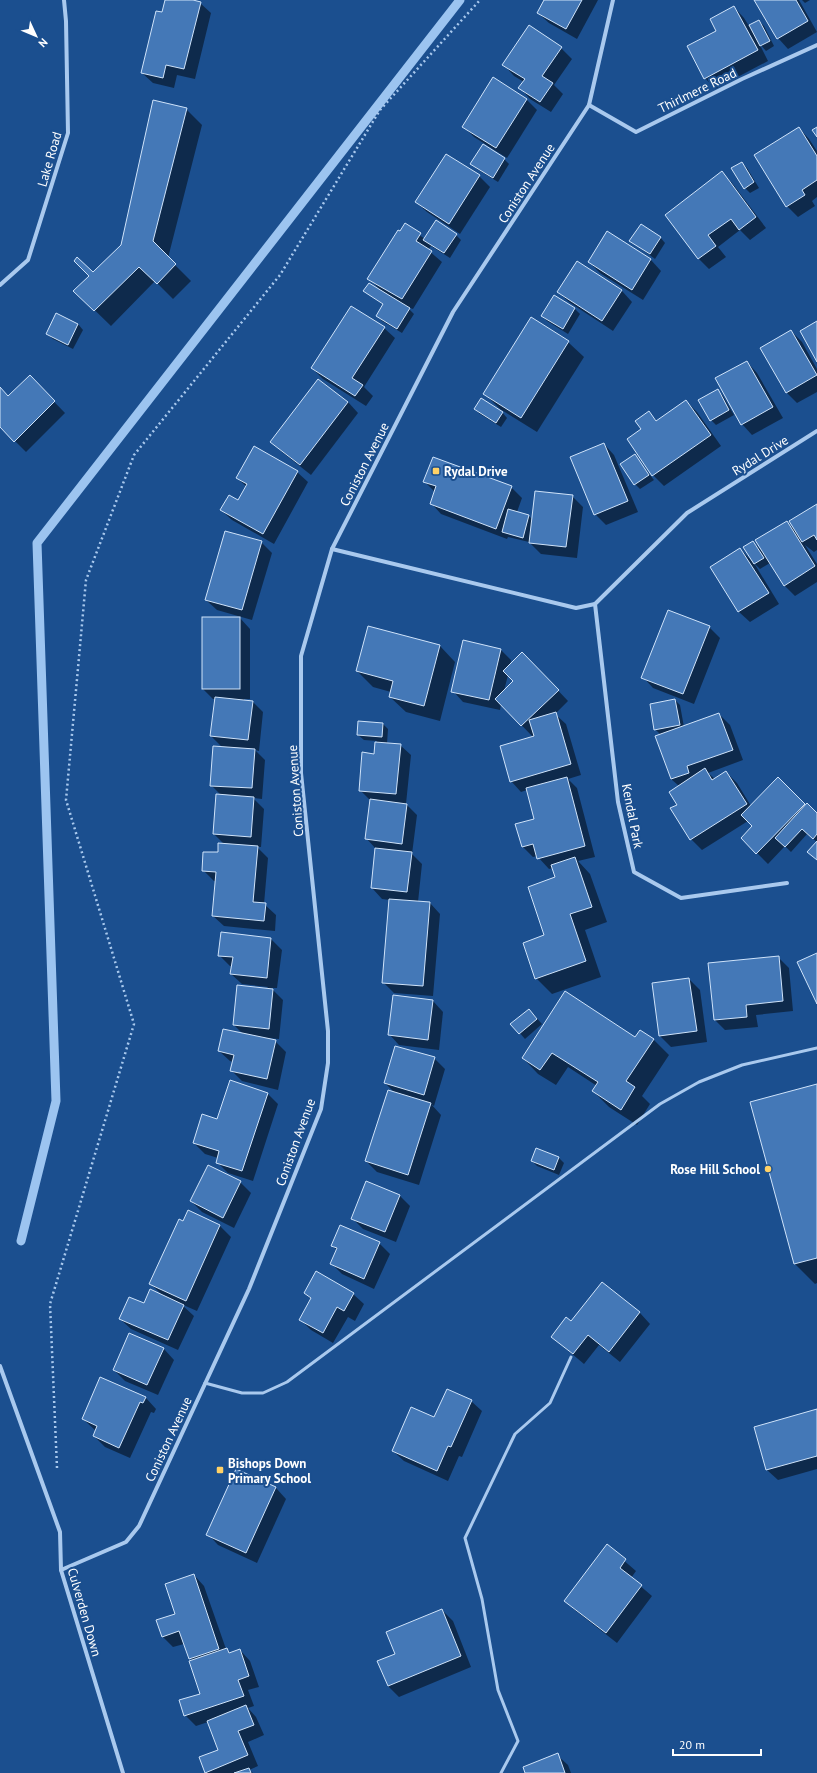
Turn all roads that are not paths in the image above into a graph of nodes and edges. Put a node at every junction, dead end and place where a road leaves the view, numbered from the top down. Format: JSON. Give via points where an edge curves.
{"nodes":[{"id":1,"x":64,"y":0,"type":"edge"},
{"id":2,"x":613,"y":0,"type":"edge"},
{"id":3,"x":817,"y":45,"type":"edge"},
{"id":4,"x":589,"y":105,"type":"junction"},
{"id":5,"x":0,"y":285,"type":"edge"},
{"id":6,"x":817,"y":431,"type":"edge"},
{"id":7,"x":332,"y":549,"type":"junction"},
{"id":8,"x":595,"y":604,"type":"junction"},
{"id":9,"x":787,"y":883,"type":"dead end"},
{"id":10,"x":817,"y":1048,"type":"edge"},
{"id":11,"x":571,"y":1357,"type":"dead end"},
{"id":12,"x":0,"y":1366,"type":"edge"},
{"id":13,"x":205,"y":1382,"type":"junction"},
{"id":14,"x":61,"y":1570,"type":"junction"},
{"id":15,"x":123,"y":1773,"type":"edge"},
{"id":16,"x":500,"y":1773,"type":"edge"}],
"edges":[{"from":1,"to":5,"type":"street","name":"Lake Road","via":[[68,133],[28,260]]},
{"from":2,"to":4,"type":"street","name":"Coniston Avenue"},
{"from":3,"to":4,"type":"street","name":"Thirlmere Road","via":[[636,132]]},
{"from":4,"to":7,"type":"street","name":"Coniston Avenue","via":[[452,312]]},
{"from":6,"to":8,"type":"street","name":"Rydal Drive","via":[[687,513]]},
{"from":7,"to":8,"type":"street","via":[[576,608]]},
{"from":7,"to":13,"type":"street","name":"Coniston Avenue","via":[[301,656],[301,773],[328,1031],[328,1063],[321,1110],[249,1290]]},
{"from":8,"to":9,"type":"street","name":"Kendal Park","via":[[618,802],[634,872],[681,898]]},
{"from":10,"to":13,"type":"lane","via":[[742,1065],[699,1082],[660,1104],[287,1382],[263,1393],[242,1393]]},
{"from":11,"to":16,"type":"lane","via":[[550,1404],[515,1434],[465,1538],[482,1599],[498,1690],[518,1741]]},
{"from":12,"to":14,"type":"street","name":"Culverden Down","via":[[60,1532]]},
{"from":13,"to":14,"type":"street","name":"Coniston Avenue","via":[[139,1526],[126,1542]]},
{"from":14,"to":15,"type":"street","name":"Culverden Down"}]}
